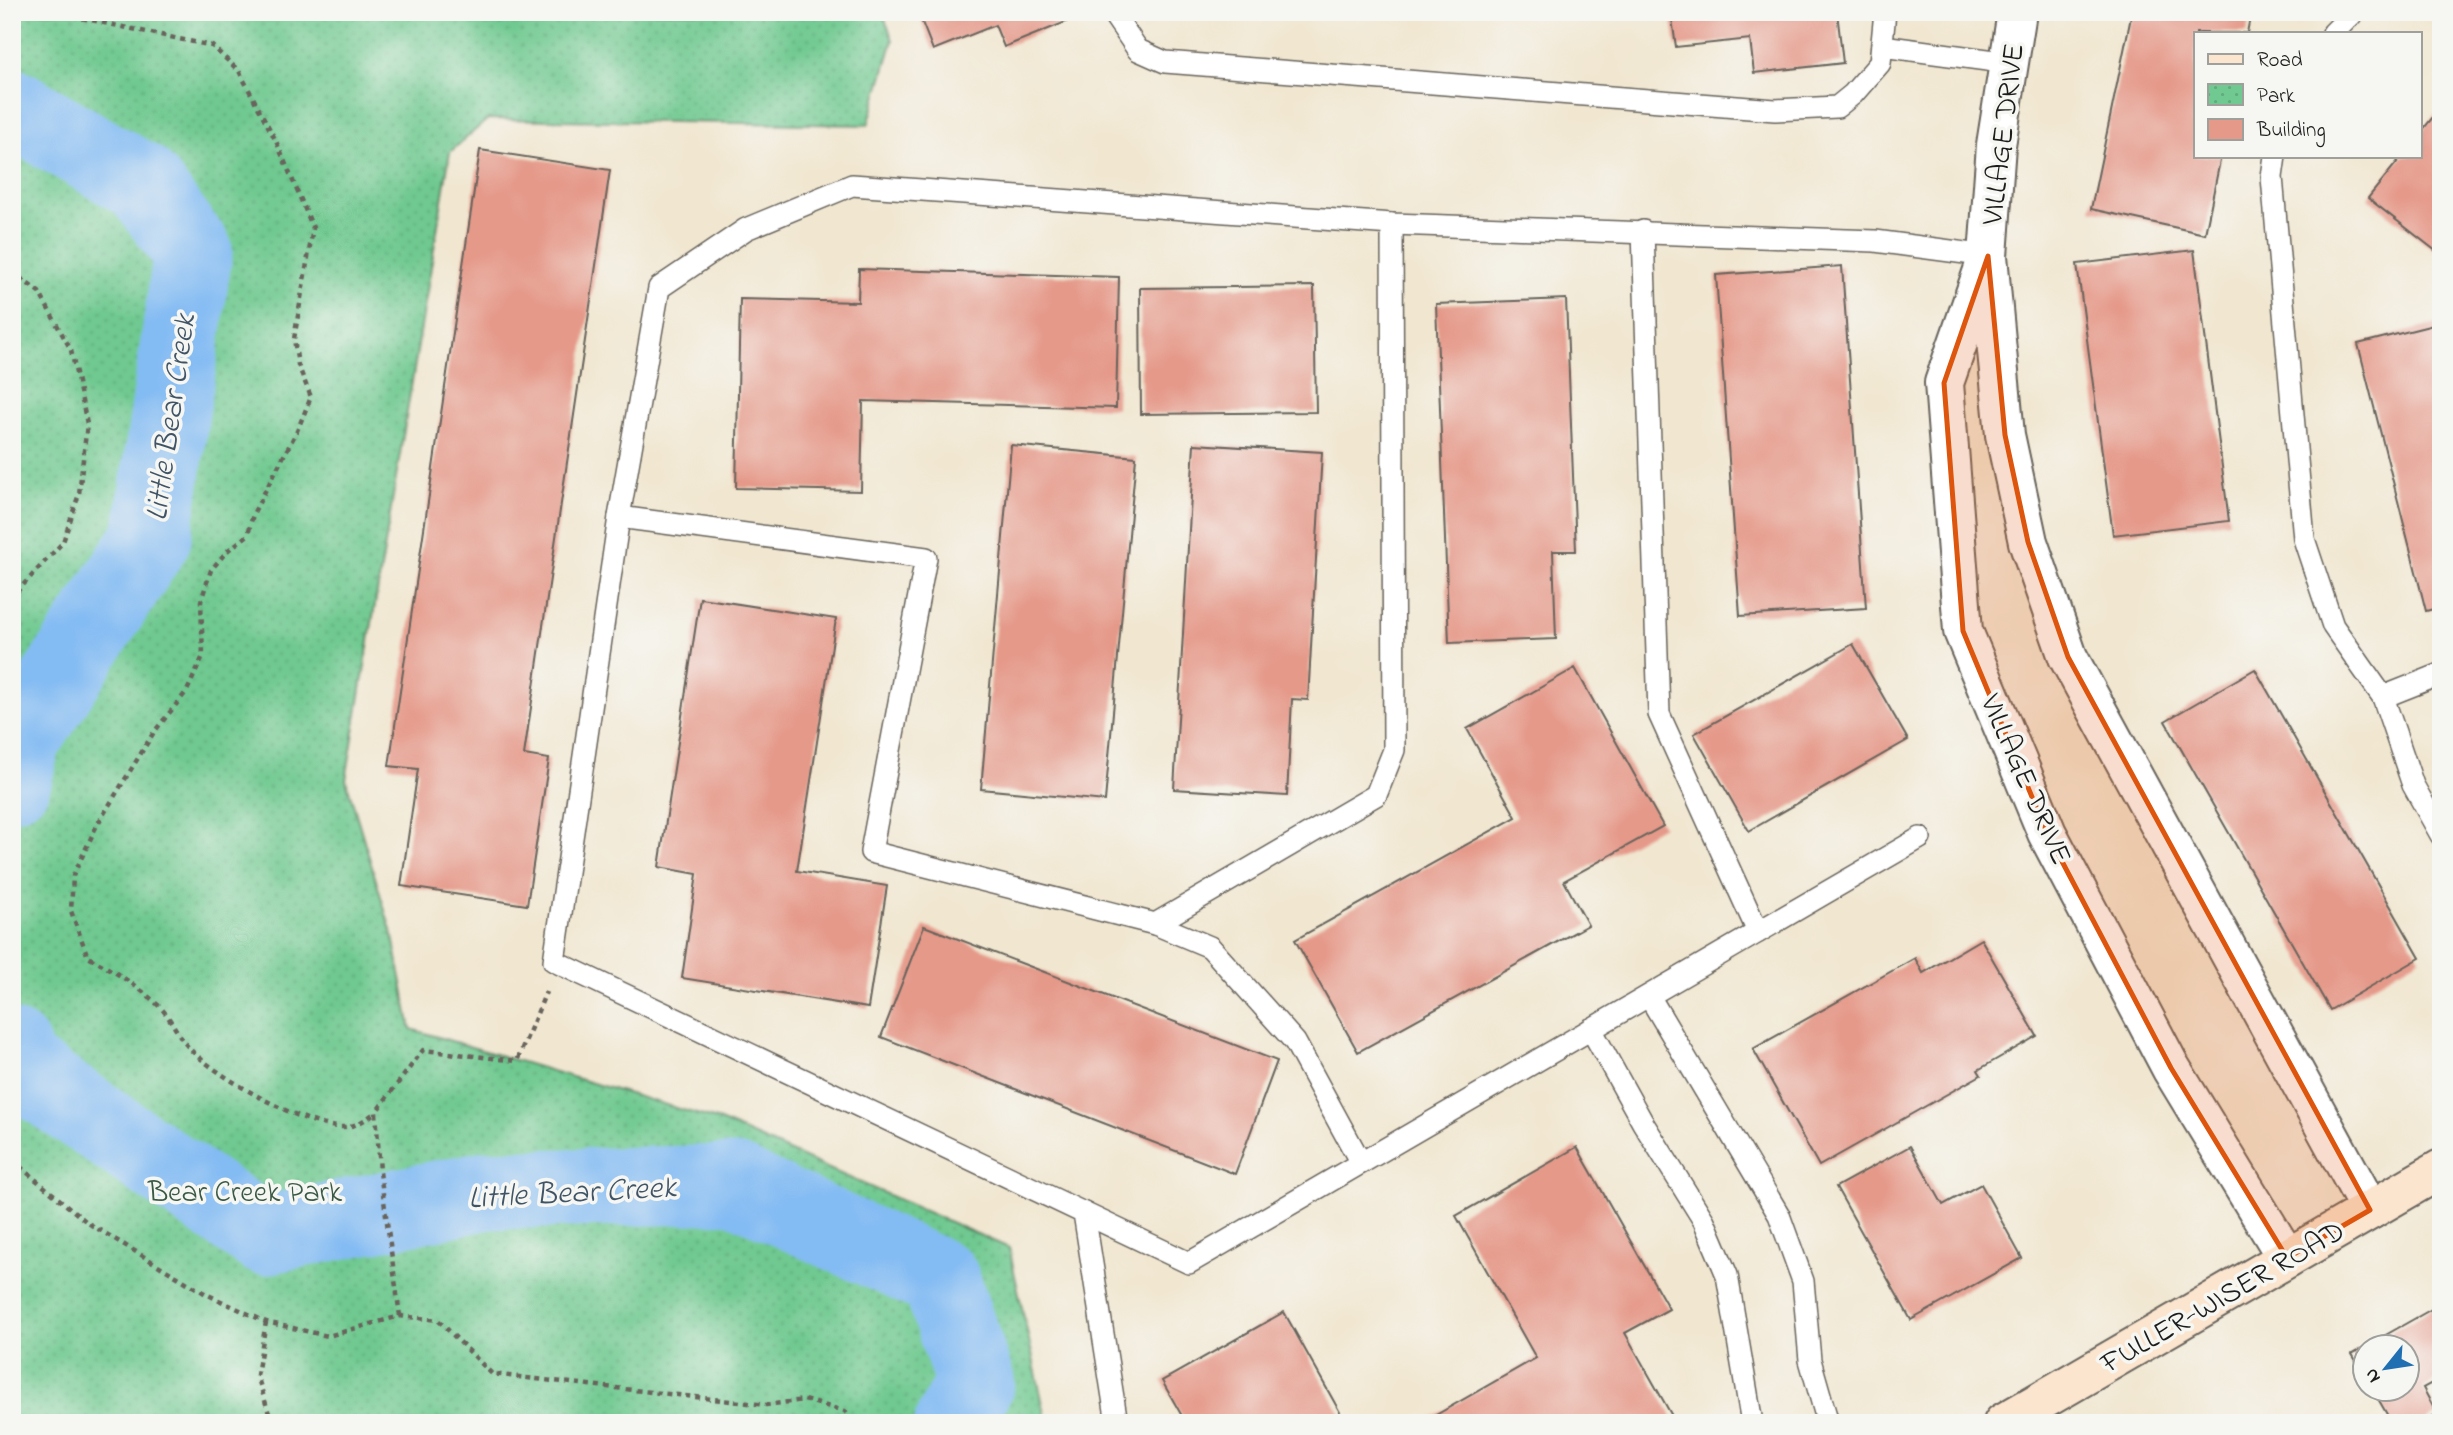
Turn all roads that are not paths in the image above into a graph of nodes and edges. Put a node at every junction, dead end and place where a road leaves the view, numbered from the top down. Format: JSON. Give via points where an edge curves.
{"nodes":[{"id":1,"x":1112,"y":12,"type":"edge"},
{"id":2,"x":1885,"y":12,"type":"edge"},
{"id":3,"x":2017,"y":12,"type":"edge"},
{"id":4,"x":2354,"y":12,"type":"edge"},
{"id":5,"x":2334,"y":32,"type":"edge"},
{"id":6,"x":1882,"y":46,"type":"junction"},
{"id":7,"x":2010,"y":62,"type":"junction"},
{"id":8,"x":2275,"y":158,"type":"edge"},
{"id":9,"x":1392,"y":224,"type":"junction"},
{"id":10,"x":1643,"y":231,"type":"junction"},
{"id":11,"x":1989,"y":256,"type":"junction"},
{"id":12,"x":619,"y":517,"type":"junction"},
{"id":13,"x":2441,"y":674,"type":"edge"},
{"id":14,"x":2383,"y":696,"type":"junction"},
{"id":15,"x":2441,"y":835,"type":"edge"},
{"id":16,"x":1920,"y":838,"type":"dead end"},
{"id":17,"x":1155,"y":924,"type":"junction"},
{"id":18,"x":1758,"y":932,"type":"junction"},
{"id":19,"x":1649,"y":996,"type":"junction"},
{"id":20,"x":1591,"y":1029,"type":"junction"},
{"id":21,"x":1361,"y":1163,"type":"junction"},
{"id":22,"x":2441,"y":1169,"type":"edge"},
{"id":23,"x":2370,"y":1210,"type":"junction"},
{"id":24,"x":1084,"y":1213,"type":"junction"},
{"id":25,"x":2287,"y":1258,"type":"junction"},
{"id":26,"x":1117,"y":1423,"type":"edge"},
{"id":27,"x":1752,"y":1423,"type":"edge"},
{"id":28,"x":1828,"y":1423,"type":"edge"},
{"id":29,"x":2003,"y":1423,"type":"edge"}],
"edges":[{"from":1,"to":6,"type":"lane","via":[[1138,50],[1165,62],[1775,110],[1837,107],[1880,63]]},
{"from":2,"to":6,"type":"lane"},
{"from":3,"to":7,"type":"street","name":"VILLAGE DRIVE"},
{"from":4,"to":5,"type":"lane"},
{"from":6,"to":7,"type":"lane"},
{"from":7,"to":11,"type":"street","name":"VILLAGE DRIVE","via":[[1996,145]]},
{"from":8,"to":14,"type":"lane","via":[[2272,177],[2304,539],[2333,626]]},
{"from":9,"to":10,"type":"lane"},
{"from":9,"to":12,"type":"lane","via":[[852,185],[746,229],[659,288]]},
{"from":9,"to":17,"type":"lane","via":[[1394,750],[1376,795]]},
{"from":10,"to":11,"type":"lane","via":[[1875,241]]},
{"from":10,"to":18,"type":"lane","via":[[1659,714]]},
{"from":11,"to":23,"type":"street","name":"VILLAGE DRIVE","via":[[2005,435],[2028,542],[2068,657]]},
{"from":11,"to":25,"type":"street","name":"VILLAGE DRIVE","via":[[1944,383],[1963,631],[2048,833],[2171,1068]]},
{"from":12,"to":17,"type":"lane","via":[[926,558],[871,852]]},
{"from":12,"to":24,"type":"lane","via":[[554,961]]},
{"from":13,"to":14,"type":"lane"},
{"from":14,"to":15,"type":"lane","via":[[2413,785]]},
{"from":16,"to":18,"type":"lane"},
{"from":17,"to":21,"type":"lane","via":[[1210,947],[1295,1042]]},
{"from":18,"to":19,"type":"lane"},
{"from":19,"to":20,"type":"lane"},
{"from":19,"to":28,"type":"lane","via":[[1779,1215],[1803,1281],[1810,1360]]},
{"from":20,"to":21,"type":"lane"},
{"from":20,"to":27,"type":"lane","via":[[1703,1221],[1727,1275]]},
{"from":21,"to":24,"type":"lane","via":[[1189,1263]]},
{"from":22,"to":23,"type":"street","name":"FULLER-WISER ROAD"},
{"from":23,"to":25,"type":"street","name":"FULLER-WISER ROAD"},
{"from":24,"to":26,"type":"lane"},
{"from":25,"to":29,"type":"street","name":"FULLER-WISER ROAD"}]}
